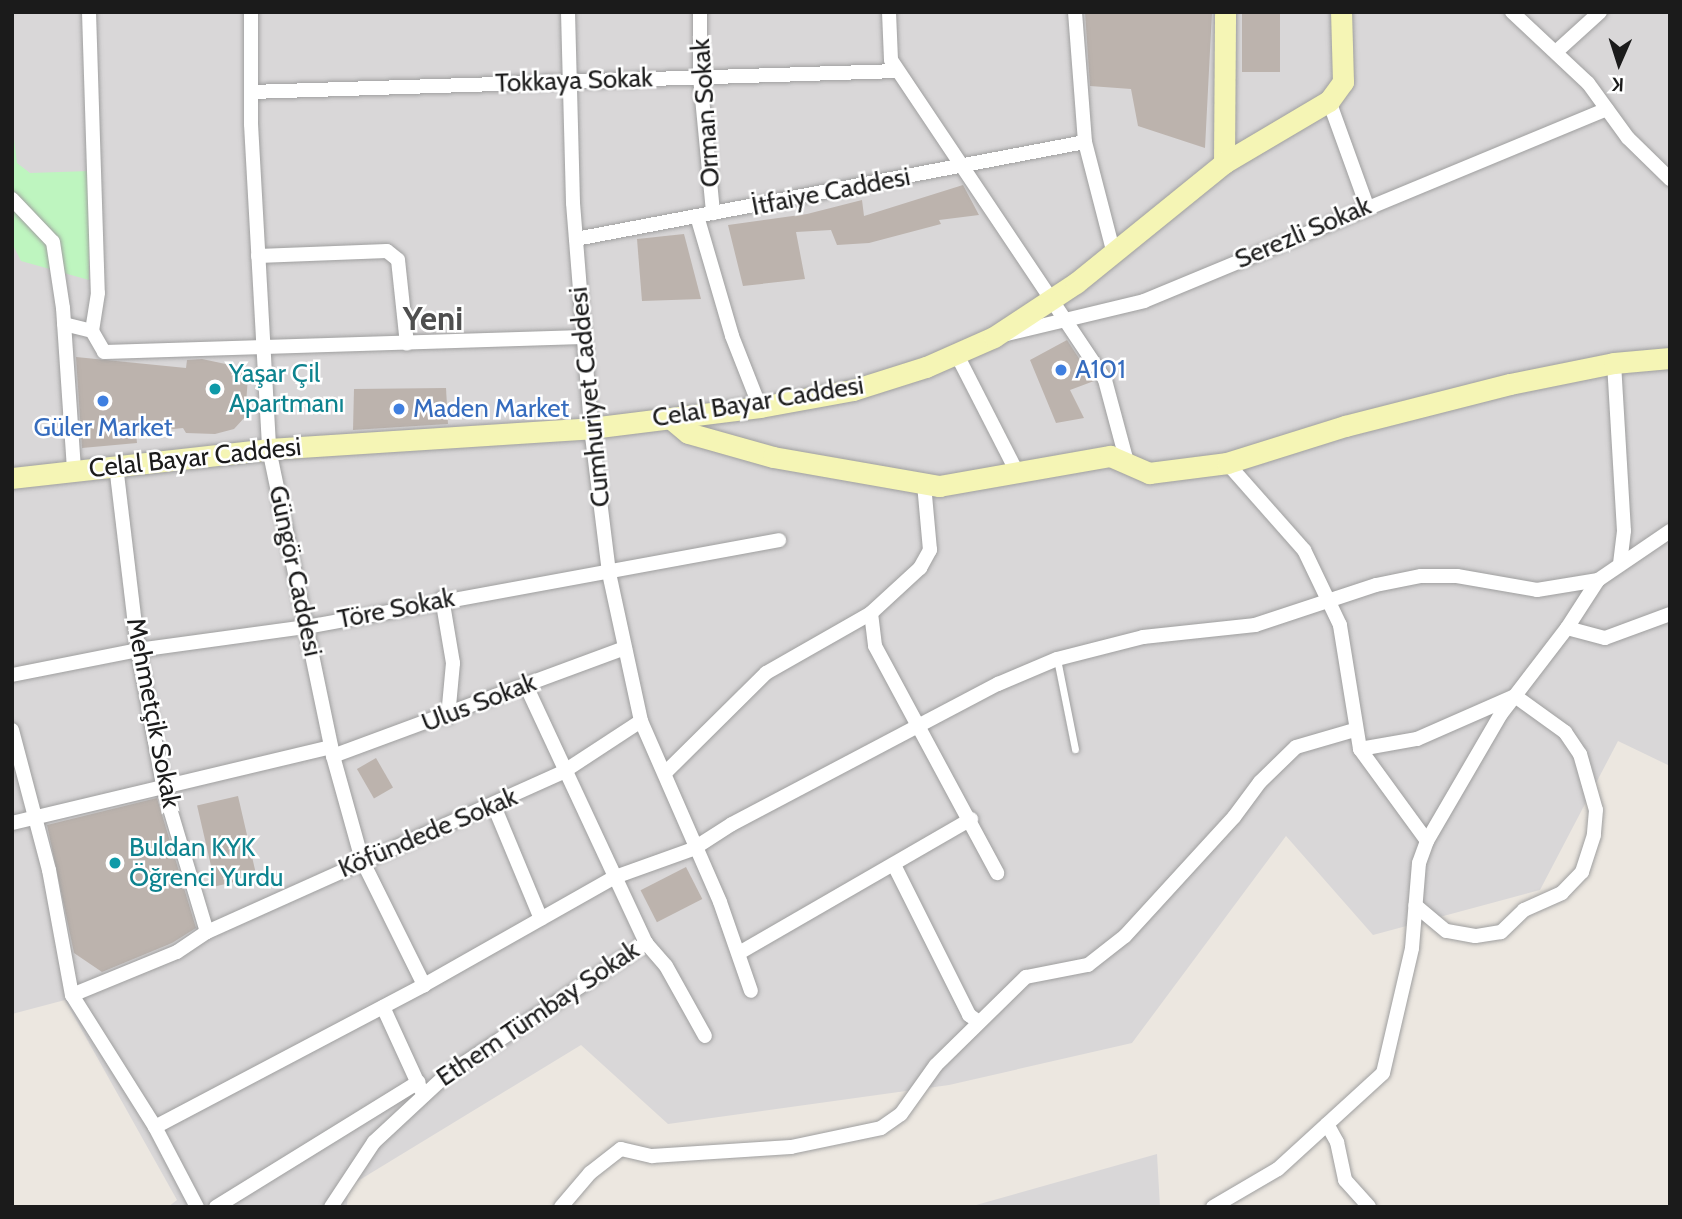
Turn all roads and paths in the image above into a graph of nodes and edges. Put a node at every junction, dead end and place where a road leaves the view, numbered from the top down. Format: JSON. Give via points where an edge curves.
{"nodes":[{"id":1,"x":89,"y":12,"type":"edge"},
{"id":2,"x":251,"y":12,"type":"edge"},
{"id":3,"x":568,"y":12,"type":"edge"},
{"id":4,"x":700,"y":12,"type":"edge"},
{"id":5,"x":889,"y":12,"type":"edge"},
{"id":6,"x":1074,"y":12,"type":"edge"},
{"id":7,"x":1224,"y":12,"type":"edge"},
{"id":8,"x":1341,"y":12,"type":"edge"},
{"id":9,"x":1512,"y":12,"type":"edge"},
{"id":10,"x":1600,"y":12,"type":"edge"},
{"id":11,"x":1557,"y":51,"type":"junction"},
{"id":12,"x":897,"y":71,"type":"junction"},
{"id":13,"x":699,"y":77,"type":"junction"},
{"id":14,"x":570,"y":81,"type":"junction"},
{"id":15,"x":251,"y":92,"type":"junction"},
{"id":16,"x":1329,"y":101,"type":"junction"},
{"id":17,"x":1607,"y":109,"type":"junction"},
{"id":18,"x":1085,"y":142,"type":"junction"},
{"id":19,"x":1224,"y":163,"type":"junction"},
{"id":20,"x":965,"y":166,"type":"junction"},
{"id":21,"x":1670,"y":179,"type":"edge"},
{"id":22,"x":12,"y":199,"type":"edge"},
{"id":23,"x":1367,"y":206,"type":"junction"},
{"id":24,"x":713,"y":214,"type":"junction"},
{"id":25,"x":697,"y":216,"type":"junction"},
{"id":26,"x":576,"y":239,"type":"junction"},
{"id":27,"x":1114,"y":254,"type":"junction"},
{"id":28,"x":258,"y":256,"type":"junction"},
{"id":29,"x":1051,"y":300,"type":"junction"},
{"id":30,"x":1066,"y":322,"type":"junction"},
{"id":31,"x":64,"y":324,"type":"junction"},
{"id":32,"x":92,"y":331,"type":"junction"},
{"id":33,"x":583,"y":337,"type":"junction"},
{"id":34,"x":994,"y":337,"type":"junction"},
{"id":35,"x":407,"y":344,"type":"junction"},
{"id":36,"x":263,"y":350,"type":"junction"},
{"id":37,"x":956,"y":353,"type":"junction"},
{"id":38,"x":1670,"y":358,"type":"edge"},
{"id":39,"x":1614,"y":363,"type":"junction"},
{"id":40,"x":760,"y":407,"type":"junction"},
{"id":41,"x":670,"y":418,"type":"junction"},
{"id":42,"x":591,"y":428,"type":"junction"},
{"id":43,"x":270,"y":449,"type":"junction"},
{"id":44,"x":1127,"y":462,"type":"junction"},
{"id":45,"x":1227,"y":463,"type":"junction"},
{"id":46,"x":116,"y":466,"type":"junction"},
{"id":47,"x":74,"y":471,"type":"junction"},
{"id":48,"x":1017,"y":472,"type":"junction"},
{"id":49,"x":12,"y":478,"type":"edge"},
{"id":50,"x":925,"y":484,"type":"junction"},
{"id":51,"x":1670,"y":531,"type":"edge"},
{"id":52,"x":779,"y":540,"type":"dead end"},
{"id":53,"x":1620,"y":562,"type":"junction"},
{"id":54,"x":609,"y":573,"type":"junction"},
{"id":55,"x":1598,"y":580,"type":"junction"},
{"id":56,"x":443,"y":598,"type":"junction"},
{"id":57,"x":1329,"y":603,"type":"junction"},
{"id":58,"x":871,"y":613,"type":"junction"},
{"id":59,"x":1670,"y":614,"type":"edge"},
{"id":60,"x":306,"y":627,"type":"junction"},
{"id":61,"x":1567,"y":628,"type":"junction"},
{"id":62,"x":625,"y":648,"type":"junction"},
{"id":63,"x":138,"y":650,"type":"junction"},
{"id":64,"x":1057,"y":659,"type":"junction"},
{"id":65,"x":12,"y":675,"type":"edge"},
{"id":66,"x":526,"y":686,"type":"junction"},
{"id":67,"x":1515,"y":696,"type":"junction"},
{"id":68,"x":448,"y":717,"type":"junction"},
{"id":69,"x":641,"y":721,"type":"junction"},
{"id":70,"x":920,"y":725,"type":"junction"},
{"id":71,"x":12,"y":730,"type":"edge"},
{"id":72,"x":1354,"y":730,"type":"junction"},
{"id":73,"x":1075,"y":749,"type":"dead end"},
{"id":74,"x":1360,"y":750,"type":"junction"},
{"id":75,"x":332,"y":751,"type":"junction"},
{"id":76,"x":563,"y":772,"type":"junction"},
{"id":77,"x":665,"y":773,"type":"junction"},
{"id":78,"x":163,"y":785,"type":"junction"},
{"id":79,"x":494,"y":806,"type":"junction"},
{"id":80,"x":32,"y":818,"type":"junction"},
{"id":81,"x":971,"y":820,"type":"junction"},
{"id":82,"x":12,"y":823,"type":"edge"},
{"id":83,"x":1427,"y":841,"type":"junction"},
{"id":84,"x":694,"y":849,"type":"junction"},
{"id":85,"x":362,"y":860,"type":"junction"},
{"id":86,"x":894,"y":865,"type":"junction"},
{"id":87,"x":997,"y":873,"type":"dead end"},
{"id":88,"x":615,"y":877,"type":"junction"},
{"id":89,"x":1415,"y":905,"type":"junction"},
{"id":90,"x":541,"y":919,"type":"junction"},
{"id":91,"x":207,"y":932,"type":"junction"},
{"id":92,"x":646,"y":943,"type":"junction"},
{"id":93,"x":738,"y":953,"type":"junction"},
{"id":94,"x":424,"y":985,"type":"junction"},
{"id":95,"x":751,"y":991,"type":"dead end"},
{"id":96,"x":72,"y":995,"type":"junction"},
{"id":97,"x":383,"y":1007,"type":"junction"},
{"id":98,"x":979,"y":1022,"type":"junction"},
{"id":99,"x":705,"y":1036,"type":"dead end"},
{"id":100,"x":420,"y":1088,"type":"junction"},
{"id":101,"x":1327,"y":1125,"type":"junction"},
{"id":102,"x":155,"y":1127,"type":"junction"},
{"id":103,"x":197,"y":1207,"type":"edge"},
{"id":104,"x":216,"y":1207,"type":"edge"},
{"id":105,"x":331,"y":1207,"type":"edge"},
{"id":106,"x":561,"y":1207,"type":"edge"},
{"id":107,"x":1213,"y":1207,"type":"edge"},
{"id":108,"x":1369,"y":1207,"type":"edge"}],
"edges":[{"from":1,"to":32,"type":"street","via":[[97,293]]},
{"from":2,"to":15,"type":"street","name":"Güngör Caddesi"},
{"from":3,"to":14,"type":"street","name":"Cumhuriyet Caddesi"},
{"from":4,"to":13,"type":"street","name":"Orman Sokak"},
{"from":5,"to":12,"type":"street","via":[[891,60]]},
{"from":6,"to":18,"type":"street"},
{"from":7,"to":19,"type":"street"},
{"from":8,"to":16,"type":"street","via":[[1343,82]]},
{"from":9,"to":11,"type":"street"},
{"from":10,"to":11,"type":"street"},
{"from":11,"to":17,"type":"street"},
{"from":12,"to":13,"type":"street","name":"Tokkaya Sokak"},
{"from":12,"to":20,"type":"street"},
{"from":13,"to":14,"type":"street","name":"Tokkaya Sokak"},
{"from":13,"to":24,"type":"street","name":"Orman Sokak"},
{"from":14,"to":15,"type":"street","name":"Tokkaya Sokak"},
{"from":14,"to":26,"type":"street","name":"Cumhuriyet Caddesi"},
{"from":15,"to":28,"type":"street","name":"Güngör Caddesi"},
{"from":16,"to":19,"type":"street","name":"Celal Bayar Caddesi"},
{"from":16,"to":23,"type":"street"},
{"from":17,"to":21,"type":"street","via":[[1628,138]]},
{"from":17,"to":23,"type":"street","name":"Serezli Sokak"},
{"from":18,"to":20,"type":"street","name":"İtfaiye Caddesi"},
{"from":18,"to":27,"type":"street"},
{"from":19,"to":27,"type":"street","name":"Celal Bayar Caddesi"},
{"from":20,"to":24,"type":"street","name":"İtfaiye Caddesi"},
{"from":20,"to":29,"type":"street"},
{"from":22,"to":31,"type":"street","via":[[53,242]]},
{"from":23,"to":30,"type":"street","name":"Serezli Sokak","via":[[1144,301]]},
{"from":24,"to":25,"type":"street","name":"İtfaiye Caddesi"},
{"from":25,"to":26,"type":"street","name":"İtfaiye Caddesi"},
{"from":25,"to":40,"type":"street","name":"Orman Sokak","via":[[732,336]]},
{"from":26,"to":33,"type":"street","name":"Cumhuriyet Caddesi"},
{"from":27,"to":29,"type":"street","name":"Celal Bayar Caddesi"},
{"from":28,"to":35,"type":"street","via":[[387,251],[398,260]]},
{"from":28,"to":36,"type":"street","name":"Güngör Caddesi"},
{"from":29,"to":30,"type":"street"},
{"from":29,"to":34,"type":"street","name":"Celal Bayar Caddesi"},
{"from":30,"to":34,"type":"street","name":"Serezli Sokak"},
{"from":30,"to":44,"type":"street","via":[[1105,380]]},
{"from":31,"to":32,"type":"street"},
{"from":31,"to":47,"type":"street"},
{"from":32,"to":36,"type":"street","via":[[104,352]]},
{"from":33,"to":35,"type":"street"},
{"from":33,"to":42,"type":"street","name":"Cumhuriyet Caddesi"},
{"from":34,"to":37,"type":"street","name":"Celal Bayar Caddesi"},
{"from":35,"to":36,"type":"street"},
{"from":36,"to":43,"type":"street","name":"Güngör Caddesi"},
{"from":37,"to":40,"type":"street","name":"Celal Bayar Caddesi","via":[[853,390]]},
{"from":37,"to":48,"type":"street"},
{"from":38,"to":39,"type":"street"},
{"from":39,"to":45,"type":"street","via":[[1345,426]]},
{"from":39,"to":53,"type":"street","via":[[1624,531]]},
{"from":40,"to":41,"type":"street","name":"Celal Bayar Caddesi"},
{"from":41,"to":42,"type":"street","name":"Celal Bayar Caddesi"},
{"from":41,"to":50,"type":"street","via":[[688,433],[748,451]]},
{"from":42,"to":43,"type":"street","name":"Celal Bayar Caddesi"},
{"from":42,"to":54,"type":"street","name":"Cumhuriyet Caddesi"},
{"from":43,"to":46,"type":"street","name":"Celal Bayar Caddesi"},
{"from":43,"to":60,"type":"street","name":"Güngör Caddesi"},
{"from":44,"to":45,"type":"street","via":[[1149,473]]},
{"from":44,"to":48,"type":"street","via":[[1110,456],[1083,458]]},
{"from":45,"to":57,"type":"street","via":[[1304,550]]},
{"from":46,"to":47,"type":"street","name":"Celal Bayar Caddesi"},
{"from":46,"to":63,"type":"street","name":"Mehmetçik Sokak"},
{"from":47,"to":49,"type":"street","name":"Celal Bayar Caddesi"},
{"from":48,"to":50,"type":"street","via":[[969,484]]},
{"from":50,"to":58,"type":"street","via":[[930,550],[920,568]]},
{"from":51,"to":53,"type":"street"},
{"from":52,"to":54,"type":"street","name":"Töre Sokak"},
{"from":53,"to":55,"type":"street"},
{"from":54,"to":56,"type":"street","name":"Töre Sokak"},
{"from":54,"to":62,"type":"street","name":"Cumhuriyet Caddesi"},
{"from":55,"to":57,"type":"street","via":[[1537,590],[1457,576],[1421,576],[1376,585]]},
{"from":55,"to":61,"type":"street"},
{"from":56,"to":60,"type":"street","name":"Töre Sokak"},
{"from":56,"to":68,"type":"street","via":[[453,663]]},
{"from":57,"to":64,"type":"street","via":[[1255,625],[1143,637]]},
{"from":57,"to":72,"type":"street","via":[[1340,625]]},
{"from":58,"to":70,"type":"street","via":[[875,646]]},
{"from":58,"to":77,"type":"street","via":[[766,674]]},
{"from":59,"to":61,"type":"street","via":[[1605,638]]},
{"from":60,"to":63,"type":"street","name":"Töre Sokak"},
{"from":60,"to":75,"type":"street","name":"Güngör Caddesi"},
{"from":61,"to":67,"type":"street"},
{"from":62,"to":66,"type":"street","name":"Ulus Sokak"},
{"from":62,"to":69,"type":"street","name":"Cumhuriyet Caddesi"},
{"from":63,"to":65,"type":"street","name":"Töre Sokak"},
{"from":63,"to":78,"type":"street","name":"Mehmetçik Sokak"},
{"from":64,"to":70,"type":"street"},
{"from":64,"to":73,"type":"lane"},
{"from":66,"to":68,"type":"street","name":"Ulus Sokak"},
{"from":66,"to":76,"type":"street","name":"Ethem Tümbay Sokak"},
{"from":67,"to":74,"type":"street","via":[[1417,739]]},
{"from":67,"to":83,"type":"street"},
{"from":67,"to":89,"type":"street","via":[[1565,732],[1580,754],[1596,810],[1582,872],[1562,893],[1524,911],[1501,932],[1475,936],[1446,931]]},
{"from":68,"to":75,"type":"street","name":"Ulus Sokak"},
{"from":69,"to":76,"type":"street","name":"Köfündede Sokak"},
{"from":69,"to":77,"type":"street","name":"Cumhuriyet Caddesi"},
{"from":70,"to":81,"type":"street"},
{"from":70,"to":84,"type":"street","via":[[732,824]]},
{"from":71,"to":80,"type":"street"},
{"from":72,"to":74,"type":"street"},
{"from":72,"to":98,"type":"street","via":[[1296,747],[1125,936],[1088,965],[1026,977]]},
{"from":74,"to":83,"type":"street"},
{"from":75,"to":78,"type":"street","name":"Ulus Sokak"},
{"from":75,"to":85,"type":"street","name":"Güngör Caddesi"},
{"from":76,"to":79,"type":"street","name":"Köfündede Sokak"},
{"from":76,"to":88,"type":"street","name":"Ethem Tümbay Sokak","via":[[591,820]]},
{"from":77,"to":84,"type":"street","name":"Cumhuriyet Caddesi"},
{"from":78,"to":80,"type":"street","name":"Ulus Sokak"},
{"from":78,"to":91,"type":"street","name":"Mehmetçik Sokak"},
{"from":79,"to":85,"type":"street","name":"Köfündede Sokak"},
{"from":79,"to":90,"type":"street"},
{"from":80,"to":82,"type":"street","name":"Ulus Sokak"},
{"from":80,"to":96,"type":"street","via":[[48,870]]},
{"from":81,"to":86,"type":"street"},
{"from":81,"to":87,"type":"street"},
{"from":83,"to":89,"type":"street","via":[[1419,863]]},
{"from":84,"to":88,"type":"street"},
{"from":84,"to":93,"type":"street","name":"Cumhuriyet Caddesi"},
{"from":85,"to":91,"type":"street","name":"Köfündede Sokak"},
{"from":85,"to":94,"type":"street","name":"Güngör Caddesi"},
{"from":86,"to":93,"type":"street"},
{"from":86,"to":98,"type":"street","via":[[968,1015]]},
{"from":88,"to":90,"type":"street"},
{"from":88,"to":92,"type":"street","name":"Ethem Tümbay Sokak"},
{"from":89,"to":101,"type":"street","via":[[1412,948],[1383,1073]]},
{"from":90,"to":94,"type":"street"},
{"from":91,"to":96,"type":"street","via":[[177,952]]},
{"from":92,"to":99,"type":"street","via":[[666,966]]},
{"from":92,"to":100,"type":"street","name":"Ethem Tümbay Sokak"},
{"from":93,"to":95,"type":"street","name":"Cumhuriyet Caddesi"},
{"from":94,"to":97,"type":"street"},
{"from":96,"to":102,"type":"street"},
{"from":97,"to":100,"type":"street"},
{"from":97,"to":102,"type":"street"},
{"from":98,"to":106,"type":"street","via":[[936,1065],[901,1114],[881,1128],[791,1147],[652,1156],[621,1149],[590,1173]]},
{"from":100,"to":104,"type":"street"},
{"from":100,"to":105,"type":"street","name":"Ethem Tümbay Sokak","via":[[374,1142]]},
{"from":101,"to":107,"type":"street","via":[[1278,1169]]},
{"from":101,"to":108,"type":"street","via":[[1337,1142],[1345,1180]]},
{"from":102,"to":103,"type":"street"}]}
